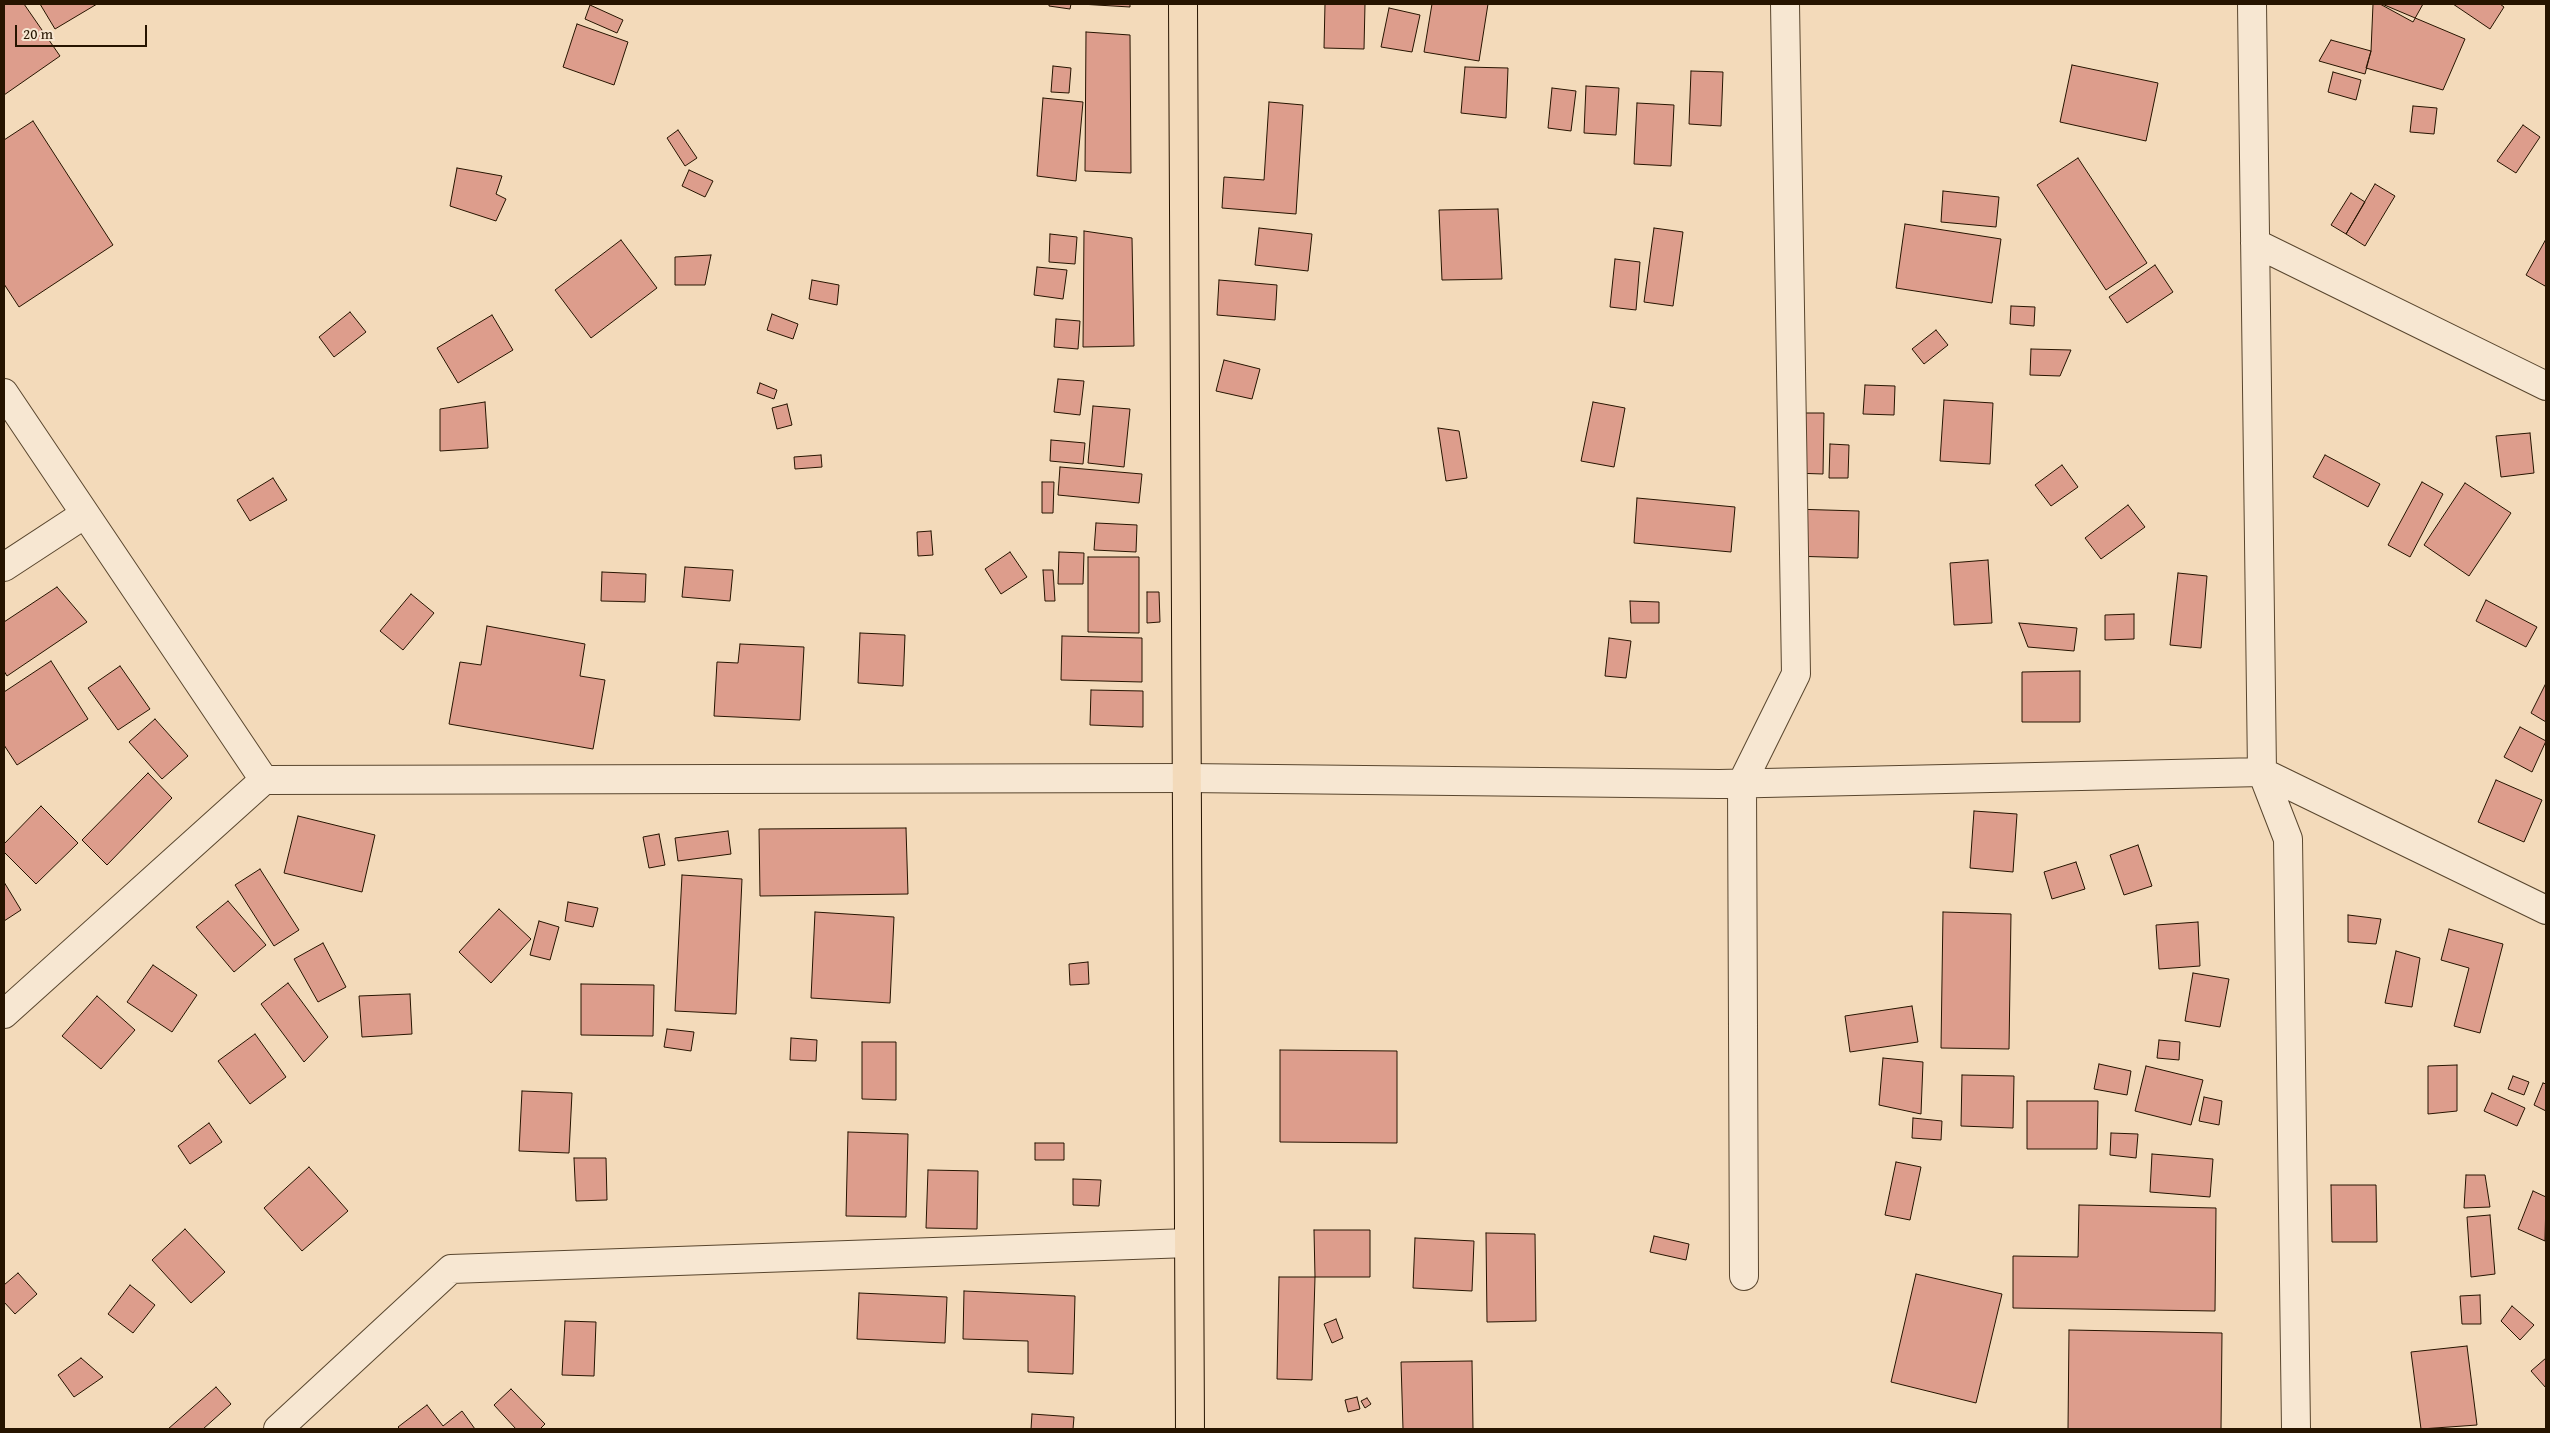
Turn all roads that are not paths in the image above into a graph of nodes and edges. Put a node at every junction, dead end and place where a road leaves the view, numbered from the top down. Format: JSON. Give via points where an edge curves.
{"nodes":[{"id":1,"x":1183,"y":4,"type":"edge"},
{"id":2,"x":1785,"y":4,"type":"edge"},
{"id":3,"x":2252,"y":4,"type":"edge"},
{"id":4,"x":2255,"y":243,"type":"junction"},
{"id":5,"x":2546,"y":386,"type":"edge"},
{"id":6,"x":4,"y":393,"type":"edge"},
{"id":7,"x":85,"y":514,"type":"junction"},
{"id":8,"x":4,"y":567,"type":"edge"},
{"id":9,"x":2262,"y":772,"type":"junction"},
{"id":10,"x":1187,"y":778,"type":"junction"},
{"id":11,"x":264,"y":780,"type":"junction"},
{"id":12,"x":1742,"y":783,"type":"junction"},
{"id":13,"x":2546,"y":910,"type":"edge"},
{"id":14,"x":4,"y":1014,"type":"edge"},
{"id":15,"x":1189,"y":1243,"type":"junction"},
{"id":16,"x":1744,"y":1276,"type":"dead end"},
{"id":17,"x":278,"y":1429,"type":"edge"},
{"id":18,"x":1190,"y":1429,"type":"edge"},
{"id":19,"x":2296,"y":1429,"type":"edge"}],
"edges":[{"from":1,"to":10,"type":"highway"},
{"from":2,"to":12,"type":"street","via":[[1796,674]]},
{"from":3,"to":4,"type":"street"},
{"from":4,"to":5,"type":"street"},
{"from":4,"to":9,"type":"street"},
{"from":6,"to":7,"type":"street"},
{"from":7,"to":8,"type":"street"},
{"from":7,"to":11,"type":"street"},
{"from":9,"to":12,"type":"street"},
{"from":9,"to":13,"type":"street"},
{"from":9,"to":19,"type":"street","via":[[2288,839]]},
{"from":10,"to":11,"type":"street"},
{"from":10,"to":12,"type":"street"},
{"from":10,"to":15,"type":"highway"},
{"from":11,"to":14,"type":"street"},
{"from":12,"to":16,"type":"street"},
{"from":15,"to":17,"type":"street","via":[[451,1269]]},
{"from":15,"to":18,"type":"highway"}]}
